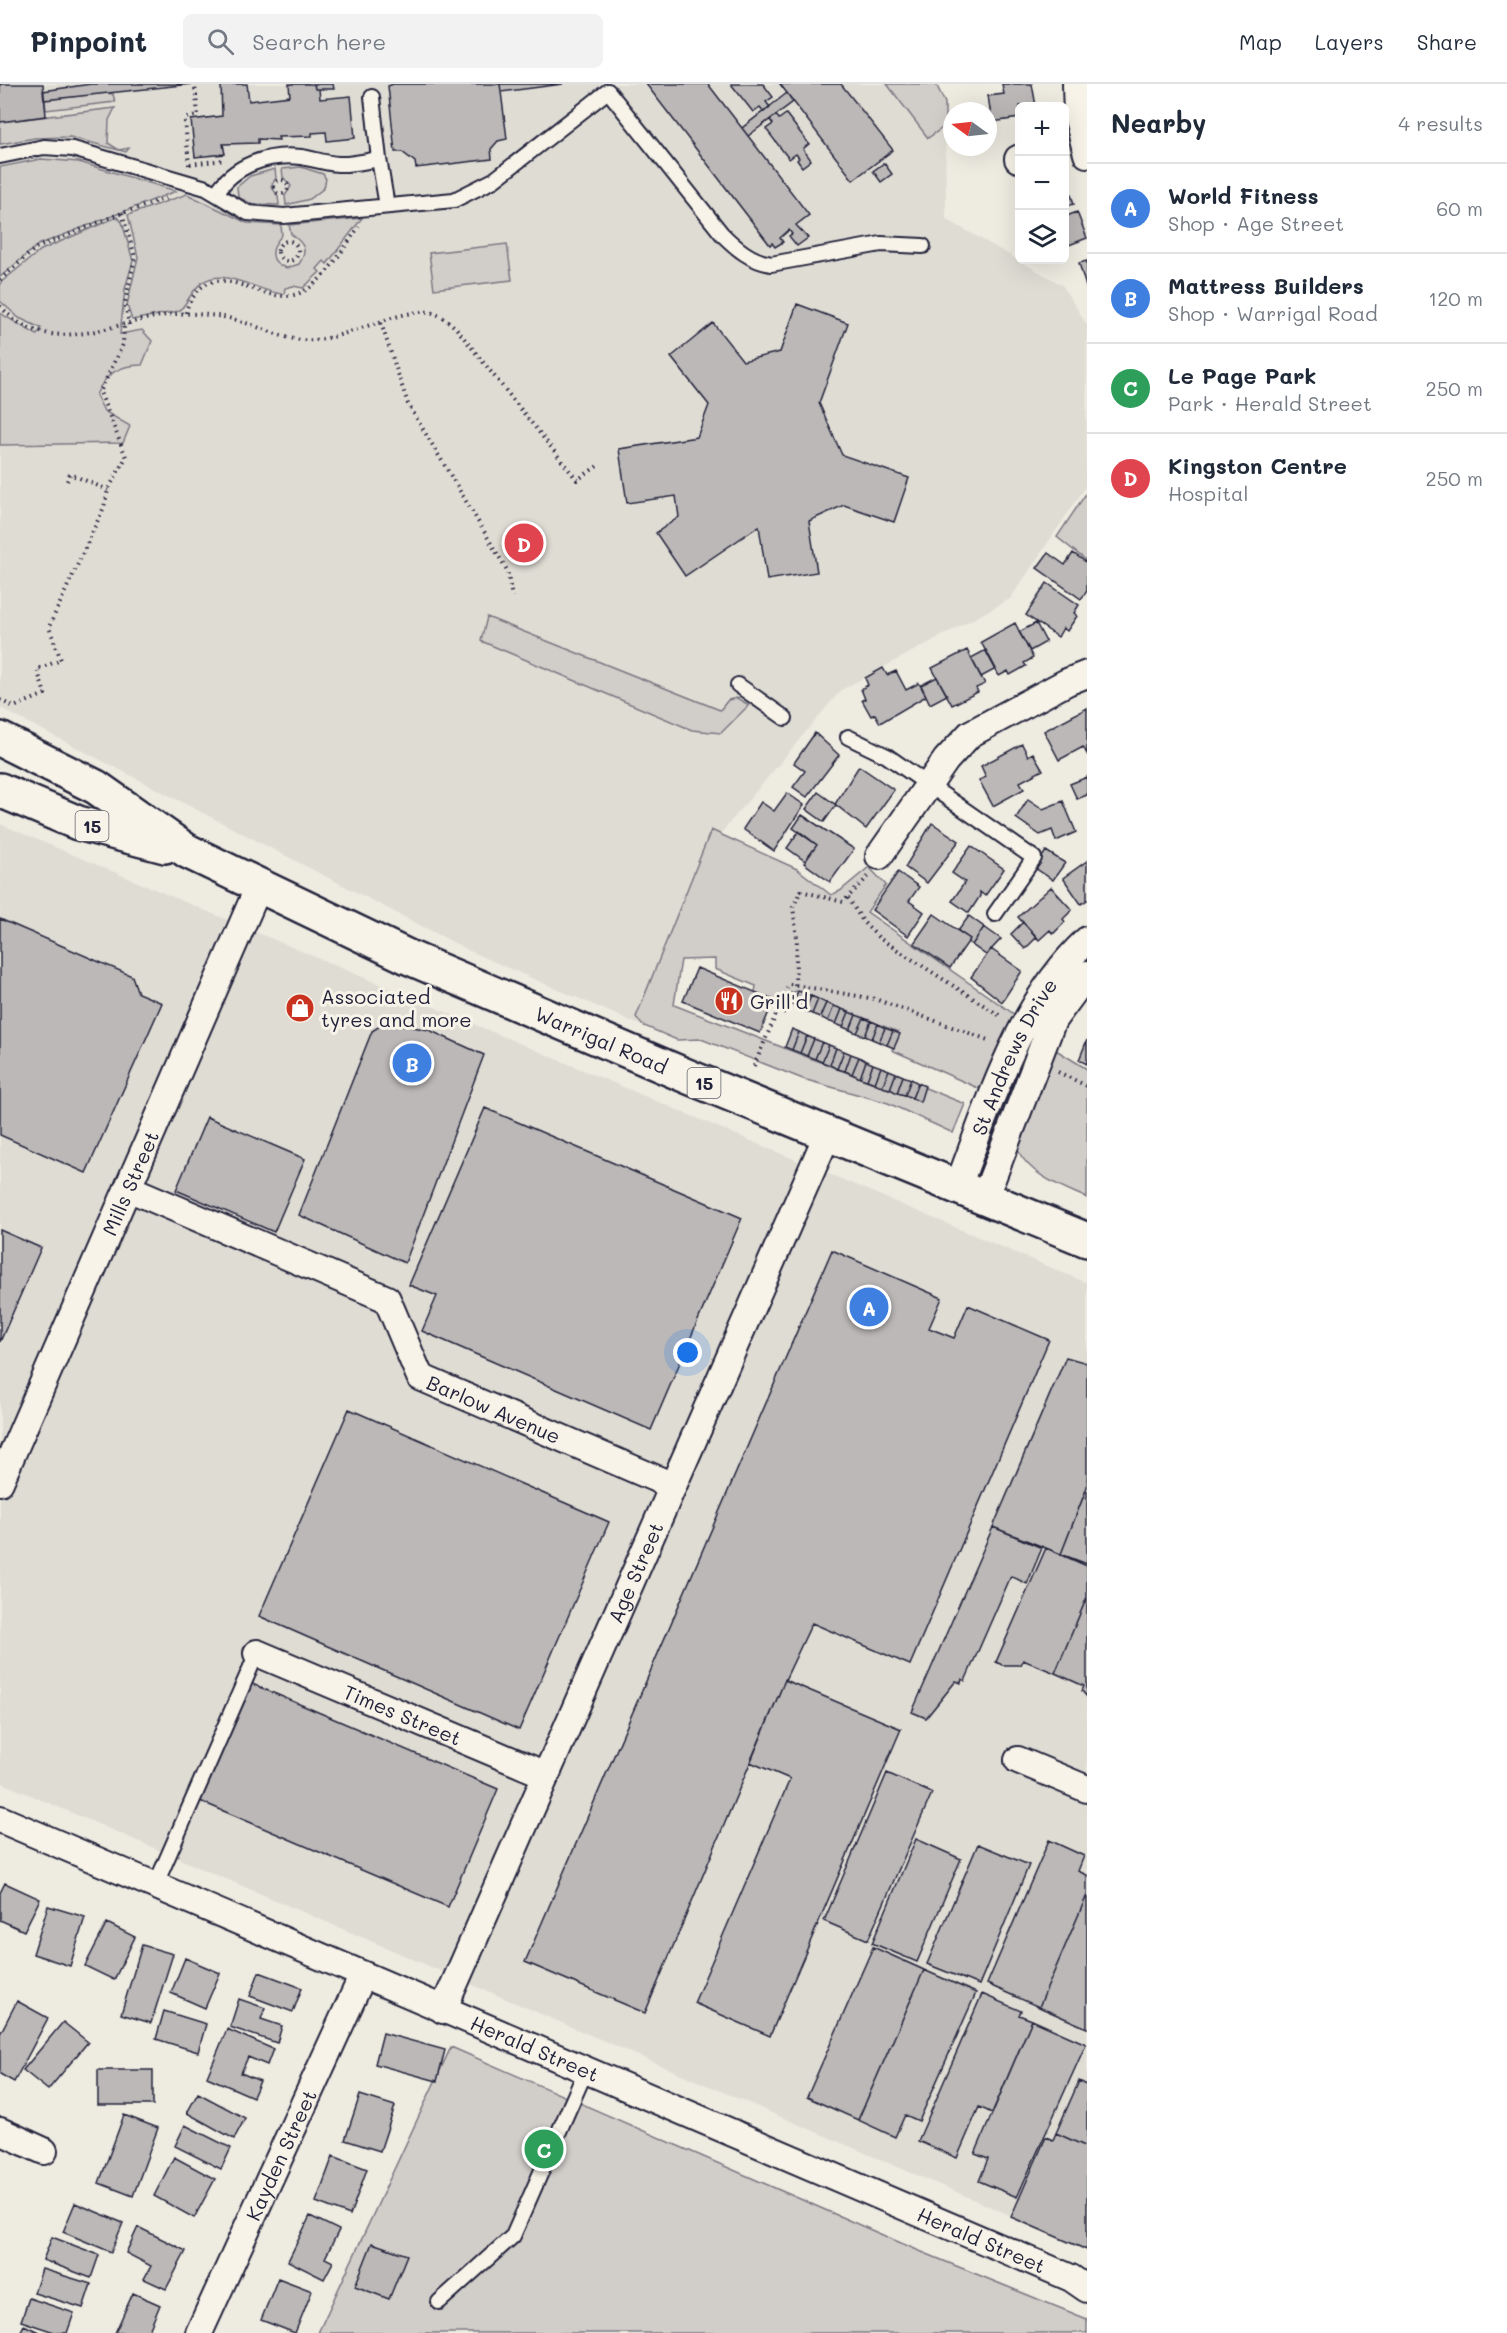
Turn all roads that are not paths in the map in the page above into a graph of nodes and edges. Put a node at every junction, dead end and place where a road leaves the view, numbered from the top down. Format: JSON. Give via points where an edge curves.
{"nodes":[{"id":1,"x":1076,"y":84,"type":"edge"},
{"id":2,"x":609,"y":87,"type":"edge"},
{"id":3,"x":372,"y":98,"type":"dead end"},
{"id":4,"x":1078,"y":143,"type":"edge"},
{"id":5,"x":0,"y":156,"type":"edge"},
{"id":6,"x":380,"y":159,"type":"junction"},
{"id":7,"x":216,"y":194,"type":"junction"},
{"id":8,"x":387,"y":206,"type":"junction"},
{"id":9,"x":923,"y":246,"type":"dead end"},
{"id":10,"x":1087,"y":674,"type":"edge"},
{"id":11,"x":738,"y":685,"type":"dead end"},
{"id":12,"x":785,"y":718,"type":"dead end"},
{"id":13,"x":848,"y":737,"type":"dead end"},
{"id":14,"x":0,"y":739,"type":"edge"},
{"id":15,"x":928,"y":786,"type":"junction"},
{"id":16,"x":0,"y":790,"type":"edge"},
{"id":17,"x":187,"y":851,"type":"junction"},
{"id":18,"x":879,"y":856,"type":"road end"},
{"id":19,"x":259,"y":886,"type":"junction"},
{"id":20,"x":994,"y":914,"type":"dead end"},
{"id":21,"x":1087,"y":940,"type":"edge"},
{"id":22,"x":1087,"y":974,"type":"edge"},
{"id":23,"x":828,"y":1133,"type":"junction"},
{"id":24,"x":128,"y":1188,"type":"junction"},
{"id":25,"x":971,"y":1191,"type":"junction"},
{"id":26,"x":1087,"y":1240,"type":"edge"},
{"id":27,"x":0,"y":1482,"type":"edge"},
{"id":28,"x":674,"y":1486,"type":"junction"},
{"id":29,"x":257,"y":1653,"type":"joint"},
{"id":30,"x":1018,"y":1760,"type":"dead end"},
{"id":31,"x":546,"y":1775,"type":"junction"},
{"id":32,"x":1087,"y":1789,"type":"edge"},
{"id":33,"x":0,"y":1819,"type":"edge"},
{"id":34,"x":154,"y":1886,"type":"junction"},
{"id":35,"x":363,"y":1975,"type":"junction"},
{"id":36,"x":443,"y":2010,"type":"junction"},
{"id":37,"x":586,"y":2070,"type":"junction"},
{"id":38,"x":0,"y":2131,"type":"edge"},
{"id":39,"x":44,"y":2151,"type":"dead end"},
{"id":40,"x":1082,"y":2283,"type":"edge"},
{"id":41,"x":439,"y":2302,"type":"dead end"},
{"id":42,"x":199,"y":2333,"type":"edge"}],
"edges":[{"from":1,"to":4,"type":"street"},
{"from":2,"to":8,"type":"lane","via":[[513,166],[476,191],[454,201]]},
{"from":2,"to":9,"type":"lane","via":[[722,234],[756,260],[771,264],[881,244]]},
{"from":3,"to":6,"type":"lane"},
{"from":5,"to":7,"type":"lane","via":[[44,147],[63,148]]},
{"from":6,"to":7,"type":"lane","via":[[349,164],[295,157],[268,159],[230,175]]},
{"from":6,"to":8,"type":"lane"},
{"from":7,"to":8,"type":"lane","via":[[240,210],[266,216]]},
{"from":10,"to":15,"type":"street","via":[[970,734]]},
{"from":11,"to":12,"type":"lane"},
{"from":13,"to":15,"type":"lane","via":[[887,756]]},
{"from":14,"to":17,"type":"highway","name":"Warrigal Road","number":"15","via":[[96,788]]},
{"from":15,"to":18,"type":"street"},
{"from":15,"to":20,"type":"lane","via":[[1034,858]]},
{"from":16,"to":17,"type":"highway","name":"Warrigal Road","number":"15","via":[[78,823]]},
{"from":17,"to":19,"type":"highway","name":"Warrigal Road","number":"15"},
{"from":19,"to":23,"type":"highway","name":"Warrigal Road","number":"15","via":[[438,970]]},
{"from":19,"to":24,"type":"street","name":"Mills Street"},
{"from":21,"to":25,"type":"street","name":"St Andrews Drive","via":[[1060,969],[1027,1020],[990,1101]]},
{"from":22,"to":25,"type":"street","name":"St Andrews Drive","via":[[1053,1020]]},
{"from":23,"to":25,"type":"highway","name":"Warrigal Road","number":"15"},
{"from":23,"to":28,"type":"street","name":"Age Street"},
{"from":24,"to":27,"type":"street","name":"Mills Street"},
{"from":24,"to":28,"type":"street","name":"Barlow Avenue","via":[[387,1299],[420,1377]]},
{"from":25,"to":26,"type":"highway","name":"Warrigal Road","number":"15"},
{"from":28,"to":31,"type":"street","name":"Age Street"},
{"from":29,"to":31,"type":"street","name":"Times Street"},
{"from":29,"to":34,"type":"lane"},
{"from":30,"to":32,"type":"street"},
{"from":31,"to":36,"type":"street","name":"Age Street"},
{"from":33,"to":34,"type":"street","name":"Herald Street"},
{"from":34,"to":35,"type":"street","name":"Herald Street"},
{"from":35,"to":36,"type":"street","name":"Herald Street"},
{"from":35,"to":42,"type":"street","name":"Kayden Street"},
{"from":36,"to":37,"type":"street","name":"Herald Street"},
{"from":37,"to":40,"type":"street","name":"Herald Street"},
{"from":37,"to":41,"type":"lane","via":[[513,2236]]},
{"from":38,"to":39,"type":"street"}]}
